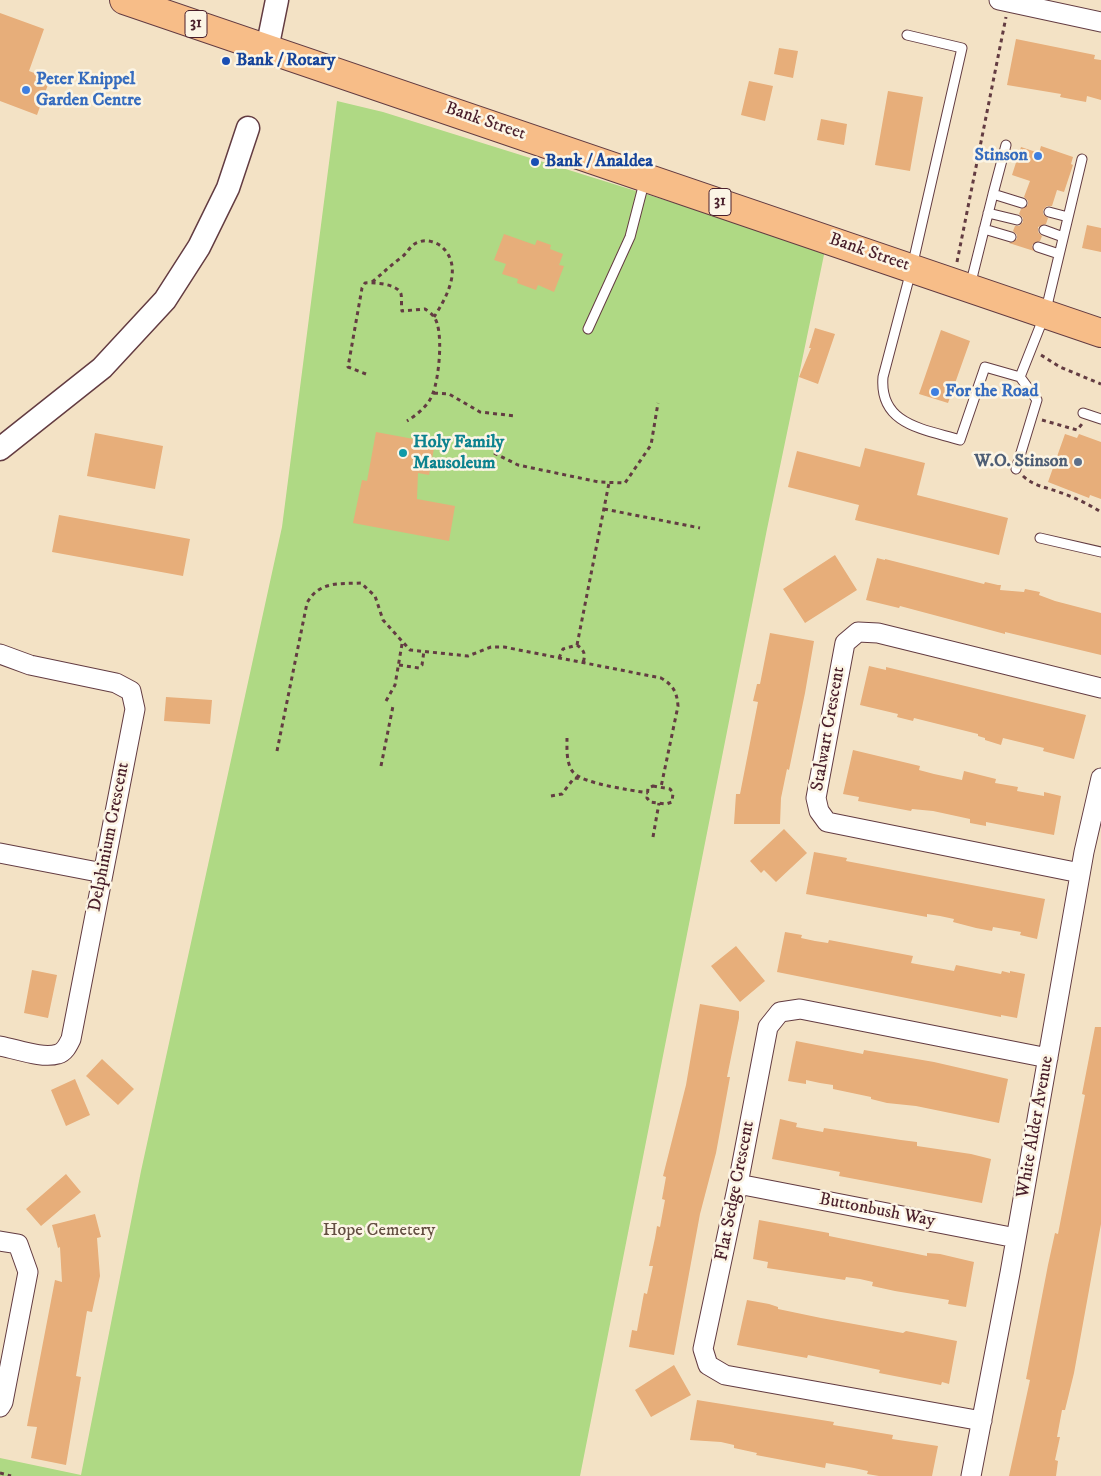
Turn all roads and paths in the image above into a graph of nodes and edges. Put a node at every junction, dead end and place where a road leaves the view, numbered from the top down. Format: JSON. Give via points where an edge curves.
{"nodes":[{"id":1,"x":124,"y":0,"type":"edge"},
{"id":2,"x":277,"y":0,"type":"edge"},
{"id":3,"x":1004,"y":1,"type":"edge"},
{"id":4,"x":1101,"y":22,"type":"edge"},
{"id":5,"x":907,"y":35,"type":"dead end"},
{"id":6,"x":267,"y":49,"type":"junction"},
{"id":7,"x":248,"y":128,"type":"dead end"},
{"id":8,"x":1006,"y":145,"type":"dead end"},
{"id":9,"x":1082,"y":158,"type":"dead end"},
{"id":10,"x":646,"y":177,"type":"junction"},
{"id":11,"x":993,"y":194,"type":"junction"},
{"id":12,"x":1022,"y":204,"type":"dead end"},
{"id":13,"x":1049,"y":212,"type":"dead end"},
{"id":14,"x":988,"y":213,"type":"junction"},
{"id":15,"x":1068,"y":217,"type":"junction"},
{"id":16,"x":1017,"y":220,"type":"dead end"},
{"id":17,"x":984,"y":229,"type":"junction"},
{"id":18,"x":1044,"y":230,"type":"dead end"},
{"id":19,"x":1011,"y":237,"type":"dead end"},
{"id":20,"x":1063,"y":237,"type":"junction"},
{"id":21,"x":1038,"y":247,"type":"dead end"},
{"id":22,"x":1059,"y":254,"type":"junction"},
{"id":23,"x":912,"y":267,"type":"junction"},
{"id":24,"x":372,"y":282,"type":"junction"},
{"id":25,"x":961,"y":285,"type":"junction"},
{"id":26,"x":1045,"y":314,"type":"junction"},
{"id":27,"x":434,"y":317,"type":"junction"},
{"id":28,"x":588,"y":329,"type":"dead end"},
{"id":29,"x":1101,"y":333,"type":"edge"},
{"id":30,"x":1031,"y":349,"type":"junction"},
{"id":31,"x":366,"y":374,"type":"dead end"},
{"id":32,"x":1020,"y":377,"type":"junction"},
{"id":33,"x":1101,"y":384,"type":"edge"},
{"id":34,"x":434,"y":393,"type":"junction"},
{"id":35,"x":658,"y":403,"type":"dead end"},
{"id":36,"x":1083,"y":412,"type":"dead end"},
{"id":37,"x":516,"y":416,"type":"dead end"},
{"id":38,"x":1032,"y":416,"type":"junction"},
{"id":39,"x":1101,"y":419,"type":"edge"},
{"id":40,"x":408,"y":421,"type":"dead end"},
{"id":41,"x":1092,"y":427,"type":"dead end"},
{"id":42,"x":0,"y":449,"type":"edge"},
{"id":43,"x":494,"y":453,"type":"dead end"},
{"id":44,"x":1016,"y":469,"type":"joint"},
{"id":45,"x":609,"y":483,"type":"junction"},
{"id":46,"x":604,"y":509,"type":"junction"},
{"id":47,"x":1101,"y":512,"type":"edge"},
{"id":48,"x":700,"y":528,"type":"dead end"},
{"id":49,"x":1040,"y":538,"type":"dead end"},
{"id":50,"x":1101,"y":552,"type":"edge"},
{"id":51,"x":402,"y":643,"type":"junction"},
{"id":52,"x":577,"y":645,"type":"junction"},
{"id":53,"x":424,"y":651,"type":"junction"},
{"id":54,"x":0,"y":654,"type":"edge"},
{"id":55,"x":559,"y":658,"type":"junction"},
{"id":56,"x":584,"y":663,"type":"junction"},
{"id":57,"x":399,"y":665,"type":"junction"},
{"id":58,"x":1101,"y":688,"type":"edge"},
{"id":59,"x":386,"y":701,"type":"dead end"},
{"id":60,"x":393,"y":706,"type":"dead end"},
{"id":61,"x":567,"y":738,"type":"dead end"},
{"id":62,"x":277,"y":750,"type":"dead end"},
{"id":63,"x":381,"y":766,"type":"dead end"},
{"id":64,"x":1101,"y":778,"type":"edge"},
{"id":65,"x":585,"y":780,"type":"junction"},
{"id":66,"x":661,"y":787,"type":"junction"},
{"id":67,"x":648,"y":793,"type":"junction"},
{"id":68,"x":551,"y":796,"type":"dead end"},
{"id":69,"x":659,"y":803,"type":"junction"},
{"id":70,"x":653,"y":837,"type":"dead end"},
{"id":71,"x":0,"y":853,"type":"edge"},
{"id":72,"x":103,"y":872,"type":"junction"},
{"id":73,"x":1080,"y":873,"type":"junction"},
{"id":74,"x":0,"y":1046,"type":"edge"},
{"id":75,"x":1048,"y":1058,"type":"junction"},
{"id":76,"x":738,"y":1184,"type":"junction"},
{"id":77,"x":1016,"y":1238,"type":"junction"},
{"id":78,"x":0,"y":1241,"type":"edge"},
{"id":79,"x":0,"y":1407,"type":"edge"},
{"id":80,"x":982,"y":1421,"type":"junction"},
{"id":81,"x":0,"y":1472,"type":"edge"},
{"id":82,"x":11,"y":1476,"type":"edge"},
{"id":83,"x":971,"y":1476,"type":"edge"}],
"edges":[{"from":1,"to":6,"type":"main road","name":"Bank Street","number":"31"},
{"from":2,"to":6,"type":"street"},
{"from":3,"to":4,"type":"street"},
{"from":3,"to":25,"type":"path"},
{"from":5,"to":23,"type":"lane","via":[[962,48]]},
{"from":6,"to":10,"type":"main road","name":"Bank Street","number":"31"},
{"from":7,"to":42,"type":"street","via":[[228,188],[200,247],[164,300],[102,368]]},
{"from":8,"to":11,"type":"lane"},
{"from":9,"to":15,"type":"lane"},
{"from":10,"to":23,"type":"main road","name":"Bank Street","number":"31"},
{"from":10,"to":28,"type":"lane","via":[[630,237]]},
{"from":11,"to":12,"type":"lane"},
{"from":11,"to":14,"type":"lane"},
{"from":13,"to":15,"type":"lane"},
{"from":14,"to":16,"type":"lane"},
{"from":14,"to":17,"type":"lane"},
{"from":15,"to":20,"type":"lane"},
{"from":17,"to":19,"type":"lane"},
{"from":17,"to":25,"type":"lane"},
{"from":18,"to":20,"type":"lane"},
{"from":20,"to":22,"type":"lane"},
{"from":21,"to":22,"type":"lane"},
{"from":22,"to":26,"type":"lane"},
{"from":23,"to":25,"type":"main road","name":"Bank Street","number":"31"},
{"from":23,"to":32,"type":"lane","via":[[883,377],[882,391],[886,404],[896,416],[910,424],[960,440],[985,367]]},
{"from":24,"to":27,"type":"path","via":[[398,289],[402,311],[425,309]]},
{"from":24,"to":27,"type":"path","via":[[420,242],[438,244],[447,252],[452,279],[449,292]]},
{"from":24,"to":31,"type":"path","via":[[365,283],[362,288],[348,368]]},
{"from":25,"to":26,"type":"main road","name":"Bank Street","number":"31"},
{"from":26,"to":29,"type":"main road","name":"Bank Street","number":"31"},
{"from":26,"to":30,"type":"lane"},
{"from":27,"to":34,"type":"path","via":[[439,329]]},
{"from":30,"to":32,"type":"lane"},
{"from":30,"to":33,"type":"path","via":[[1060,367]]},
{"from":32,"to":38,"type":"lane","via":[[1037,400]]},
{"from":34,"to":37,"type":"path","via":[[449,394],[480,412]]},
{"from":34,"to":40,"type":"path"},
{"from":35,"to":45,"type":"path","via":[[652,445],[625,483]]},
{"from":36,"to":39,"type":"lane"},
{"from":38,"to":41,"type":"path","via":[[1077,430],[1082,424]]},
{"from":38,"to":44,"type":"lane"},
{"from":43,"to":45,"type":"path","via":[[518,465]]},
{"from":44,"to":47,"type":"path","via":[[1032,484],[1087,503]]},
{"from":45,"to":46,"type":"path"},
{"from":46,"to":48,"type":"path"},
{"from":46,"to":52,"type":"path"},
{"from":49,"to":50,"type":"lane"},
{"from":51,"to":53,"type":"path","via":[[410,650]]},
{"from":51,"to":57,"type":"path"},
{"from":51,"to":62,"type":"path","via":[[384,620],[375,596],[361,583],[330,584],[318,589],[307,603],[303,617]]},
{"from":52,"to":55,"type":"path","via":[[562,649]]},
{"from":52,"to":56,"type":"path","via":[[586,657]]},
{"from":53,"to":55,"type":"path","via":[[468,656],[491,647],[504,647]]},
{"from":53,"to":57,"type":"path","via":[[419,668]]},
{"from":54,"to":72,"type":"street","name":"Delphinium Crescent","via":[[30,665],[116,683],[131,691],[135,709]]},
{"from":55,"to":56,"type":"path"},
{"from":56,"to":66,"type":"path","via":[[661,678],[674,688],[678,706]]},
{"from":57,"to":59,"type":"path","via":[[392,693]]},
{"from":58,"to":73,"type":"street","name":"Stalwart Crescent","via":[[878,633],[858,632],[845,642],[816,798],[819,811],[827,822]]},
{"from":60,"to":63,"type":"path"},
{"from":61,"to":65,"type":"path","via":[[569,764],[574,773]]},
{"from":64,"to":73,"type":"street","name":"White Alder Avenue"},
{"from":65,"to":67,"type":"path"},
{"from":65,"to":68,"type":"path","via":[[574,778],[562,794]]},
{"from":66,"to":67,"type":"path","via":[[648,788]]},
{"from":66,"to":69,"type":"path","via":[[670,788],[672,802]]},
{"from":67,"to":69,"type":"path","via":[[650,802]]},
{"from":69,"to":70,"type":"path"},
{"from":71,"to":72,"type":"street"},
{"from":72,"to":74,"type":"street","name":"Delphinium Crescent","via":[[71,1040],[66,1049],[58,1054],[40,1054]]},
{"from":73,"to":75,"type":"street","name":"White Alder Avenue"},
{"from":75,"to":76,"type":"street","name":"Flat Sedge Crescent","via":[[800,1009],[780,1012],[768,1026]]},
{"from":75,"to":77,"type":"street","name":"White Alder Avenue"},
{"from":76,"to":77,"type":"street","name":"Buttonbush Way"},
{"from":76,"to":80,"type":"street","name":"Flat Sedge Crescent","via":[[703,1349],[708,1365],[725,1375]]},
{"from":77,"to":80,"type":"street","name":"White Alder Avenue"},
{"from":78,"to":79,"type":"street","via":[[18,1244],[28,1272]]},
{"from":80,"to":83,"type":"street","name":"White Alder Avenue"},
{"from":81,"to":82,"type":"path"}]}
